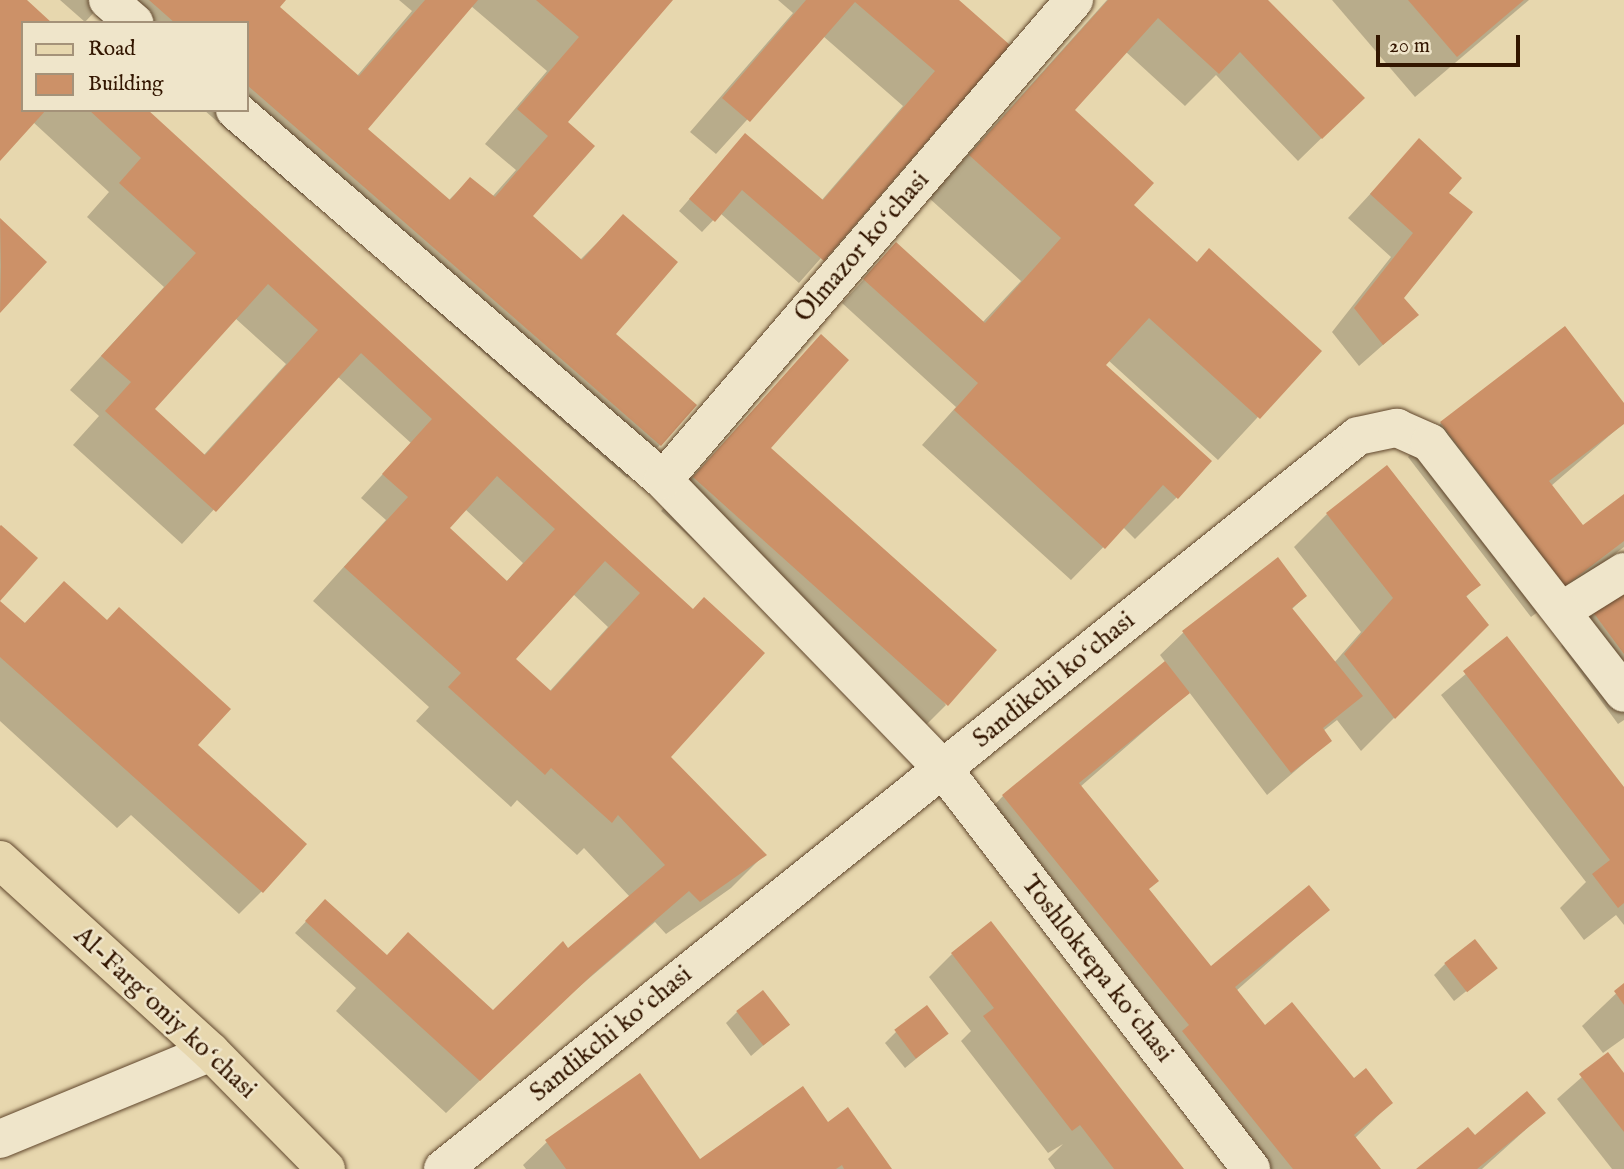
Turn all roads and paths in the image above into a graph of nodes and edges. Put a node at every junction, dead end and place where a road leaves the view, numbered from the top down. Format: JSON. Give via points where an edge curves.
{"nodes":[{"id":1,"x":108,"y":0,"type":"edge"},
{"id":2,"x":1059,"y":5,"type":"edge"},
{"id":3,"x":132,"y":21,"type":"edge"},
{"id":4,"x":237,"y":112,"type":"edge"},
{"id":5,"x":663,"y":480,"type":"junction"},
{"id":6,"x":1624,"y":572,"type":"edge"},
{"id":7,"x":1563,"y":610,"type":"junction"},
{"id":8,"x":1624,"y":693,"type":"edge"},
{"id":9,"x":943,"y":769,"type":"junction"},
{"id":10,"x":0,"y":860,"type":"edge"},
{"id":11,"x":211,"y":1052,"type":"junction"},
{"id":12,"x":0,"y":1139,"type":"edge"},
{"id":13,"x":326,"y":1169,"type":"edge"},
{"id":14,"x":443,"y":1169,"type":"edge"},
{"id":15,"x":1251,"y":1169,"type":"edge"}],
"edges":[{"from":1,"to":3,"type":"street"},
{"from":2,"to":5,"type":"street","name":"Olmazor koʻchasi"},
{"from":4,"to":5,"type":"street"},
{"from":5,"to":9,"type":"street"},
{"from":6,"to":7,"type":"street"},
{"from":7,"to":8,"type":"street","name":"Sandikchi koʻchasi"},
{"from":7,"to":9,"type":"street","name":"Sandikchi koʻchasi","via":[[1430,443],[1397,428],[1358,436]]},
{"from":9,"to":14,"type":"street","name":"Sandikchi koʻchasi"},
{"from":9,"to":15,"type":"street","name":"Toshloktepa koʻchasi"},
{"from":10,"to":11,"type":"main road","name":"Al-Fargʻoniy koʻchasi"},
{"from":11,"to":12,"type":"street"},
{"from":11,"to":13,"type":"main road","name":"Al-Fargʻoniy koʻchasi"}]}
